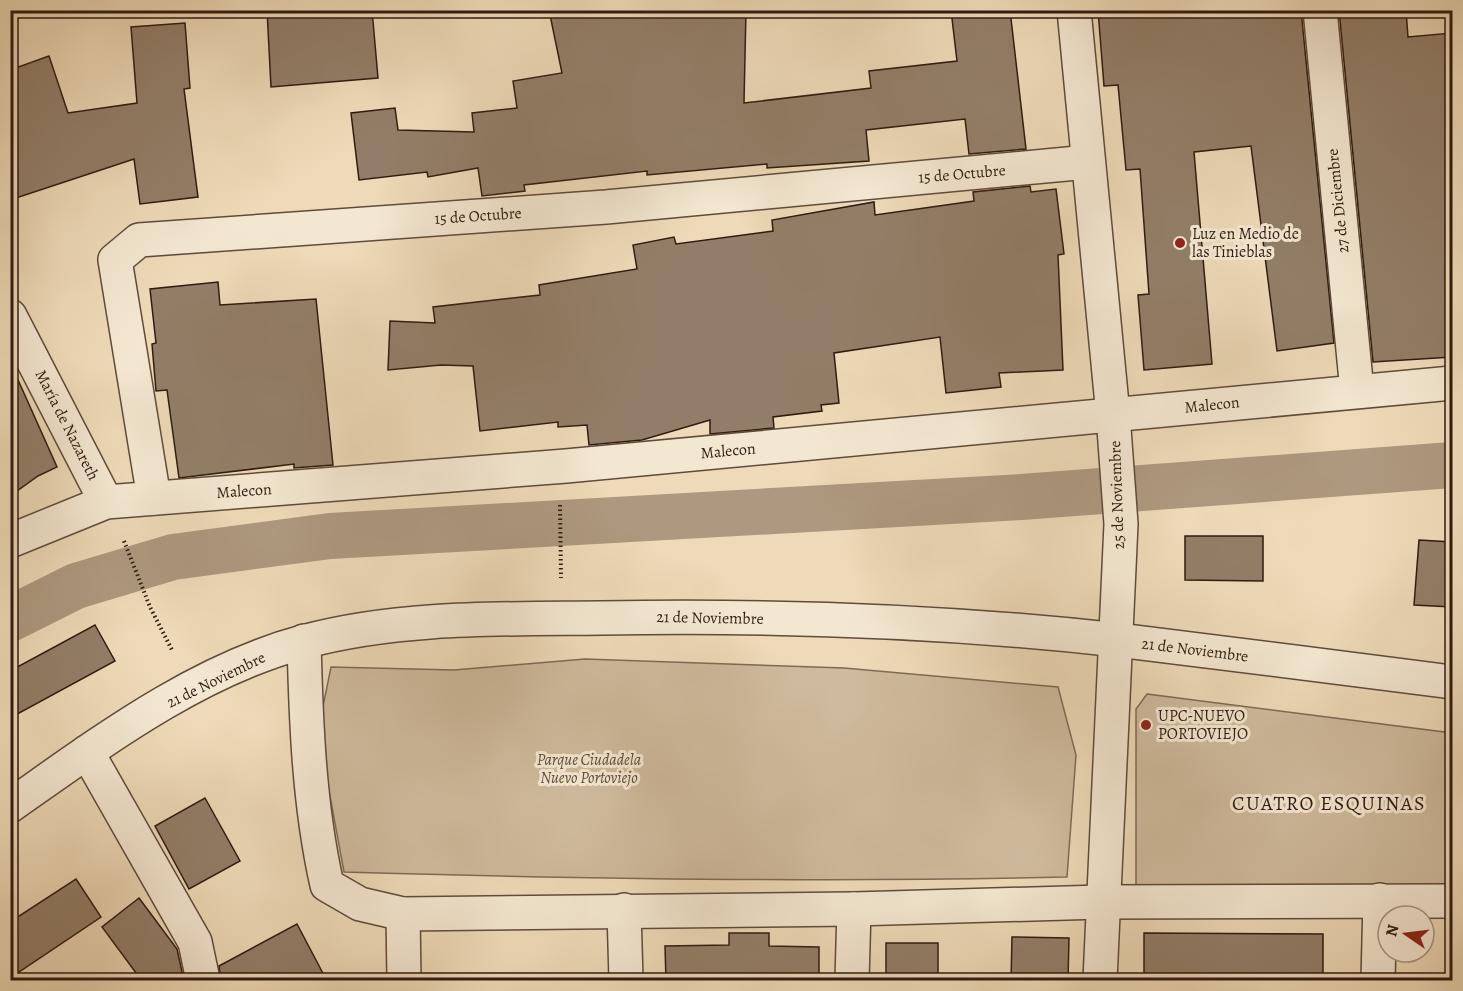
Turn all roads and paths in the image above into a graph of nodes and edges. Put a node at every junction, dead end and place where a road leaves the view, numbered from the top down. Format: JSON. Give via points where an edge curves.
{"nodes":[{"id":1,"x":1074,"y":10,"type":"edge"},
{"id":2,"x":1320,"y":10,"type":"edge"},
{"id":3,"x":1088,"y":162,"type":"junction"},
{"id":4,"x":10,"y":316,"type":"edge"},
{"id":5,"x":1452,"y":382,"type":"edge"},
{"id":6,"x":1357,"y":391,"type":"junction"},
{"id":7,"x":1113,"y":415,"type":"junction"},
{"id":8,"x":154,"y":498,"type":"junction"},
{"id":9,"x":106,"y":502,"type":"junction"},
{"id":10,"x":560,"y":507,"type":"dead end"},
{"id":11,"x":10,"y":542,"type":"edge"},
{"id":12,"x":129,"y":552,"type":"dead end"},
{"id":13,"x":560,"y":569,"type":"dead end"},
{"id":14,"x":1116,"y":640,"type":"junction"},
{"id":15,"x":304,"y":641,"type":"junction"},
{"id":16,"x":1452,"y":682,"type":"edge"},
{"id":17,"x":191,"y":689,"type":"junction"},
{"id":18,"x":87,"y":752,"type":"junction"},
{"id":19,"x":10,"y":806,"type":"edge"},
{"id":20,"x":1380,"y":900,"type":"junction"},
{"id":21,"x":1452,"y":901,"type":"edge"},
{"id":22,"x":1101,"y":902,"type":"junction"},
{"id":23,"x":854,"y":909,"type":"junction"},
{"id":24,"x":624,"y":910,"type":"junction"},
{"id":25,"x":403,"y":914,"type":"junction"},
{"id":26,"x":203,"y":981,"type":"edge"},
{"id":27,"x":404,"y":981,"type":"edge"},
{"id":28,"x":626,"y":981,"type":"edge"},
{"id":29,"x":852,"y":981,"type":"edge"},
{"id":30,"x":1100,"y":981,"type":"edge"},
{"id":31,"x":1378,"y":981,"type":"edge"}],
"edges":[{"from":1,"to":3,"type":"street","name":"25 de Noviembre"},
{"from":2,"to":6,"type":"street","name":"27 de Diciembre"},
{"from":3,"to":7,"type":"street","name":"25 de Noviembre"},
{"from":3,"to":8,"type":"street","name":"15 de Octubre","via":[[606,207],[139,240],[115,260]]},
{"from":4,"to":9,"type":"street","name":"María de Nazareth"},
{"from":5,"to":6,"type":"street","name":"Malecon"},
{"from":6,"to":7,"type":"street","name":"Malecon"},
{"from":7,"to":8,"type":"street","name":"Malecon","via":[[566,466]]},
{"from":7,"to":14,"type":"street","name":"25 de Noviembre","via":[[1121,524]]},
{"from":8,"to":9,"type":"street","name":"Malecon"},
{"from":9,"to":11,"type":"street","name":"Malecon"},
{"from":10,"to":13,"type":"path"},
{"from":12,"to":17,"type":"path","via":[[150,607]]},
{"from":14,"to":15,"type":"street","name":"21 de Noviembre","via":[[994,629],[716,616],[463,620],[376,628]]},
{"from":14,"to":16,"type":"street","name":"21 de Noviembre"},
{"from":14,"to":22,"type":"street","name":"25 de Noviembre"},
{"from":15,"to":17,"type":"street","name":"21 de Noviembre","via":[[250,659]]},
{"from":15,"to":25,"type":"street","via":[[306,722],[318,844],[327,885],[360,904]]},
{"from":17,"to":18,"type":"street","name":"21 de Noviembre"},
{"from":18,"to":19,"type":"street","name":"21 de Noviembre"},
{"from":18,"to":26,"type":"street","via":[[195,942]]},
{"from":20,"to":21,"type":"street"},
{"from":20,"to":22,"type":"street"},
{"from":20,"to":31,"type":"street"},
{"from":22,"to":23,"type":"street"},
{"from":22,"to":30,"type":"street","name":"25 de Noviembre"},
{"from":23,"to":24,"type":"street"},
{"from":23,"to":29,"type":"street"},
{"from":24,"to":25,"type":"street"},
{"from":24,"to":28,"type":"street"},
{"from":25,"to":27,"type":"street"}]}
